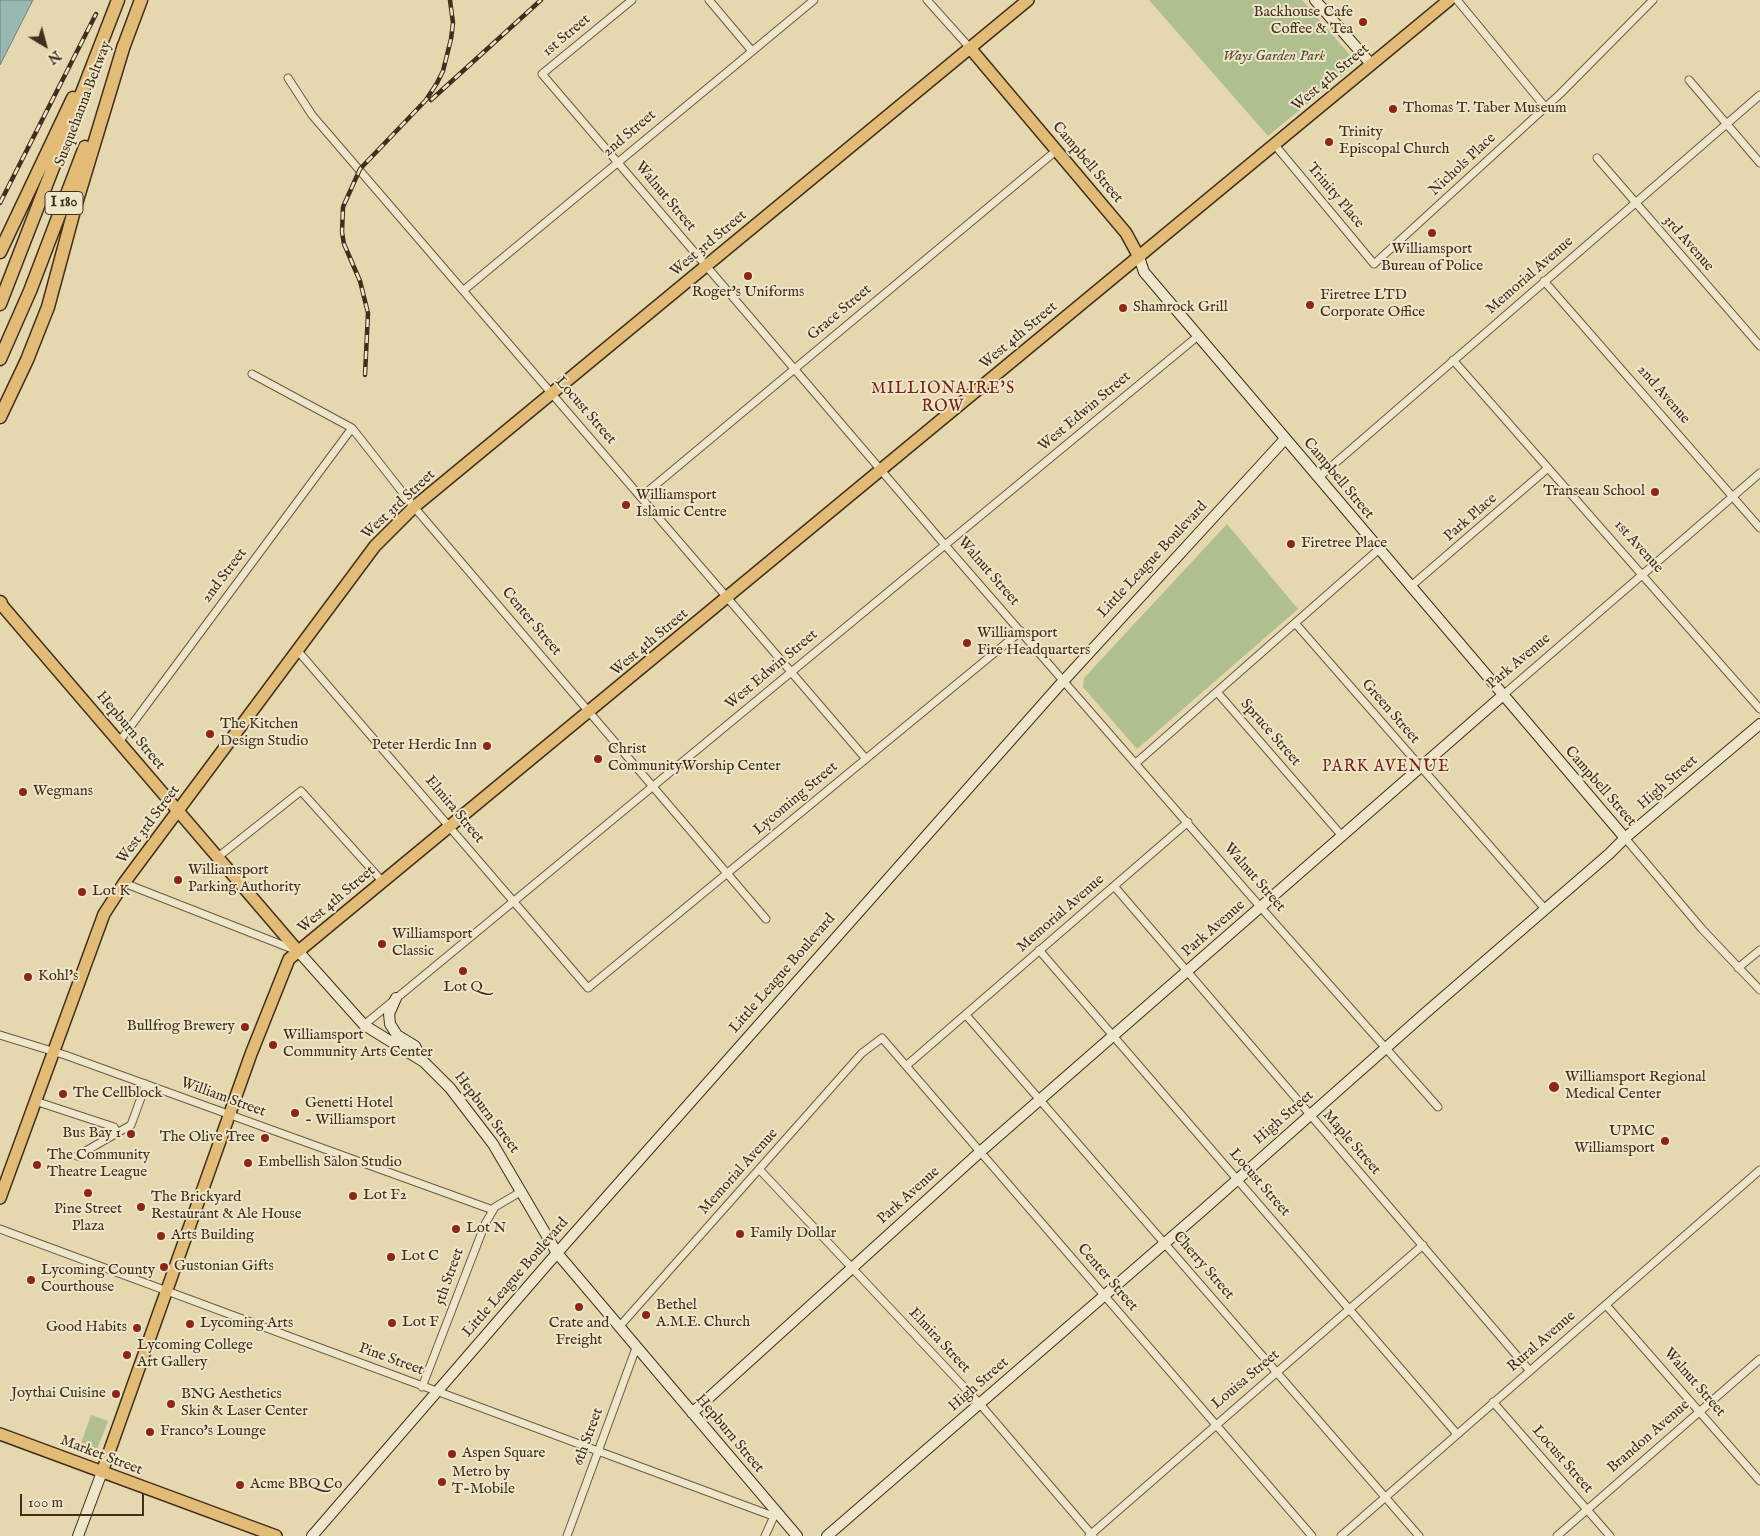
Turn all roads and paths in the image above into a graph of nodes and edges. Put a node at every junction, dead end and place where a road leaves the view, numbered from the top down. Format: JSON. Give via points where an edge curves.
{"nodes":[{"id":1,"x":142,"y":0,"type":"edge"},
{"id":2,"x":632,"y":0,"type":"edge"},
{"id":3,"x":709,"y":0,"type":"edge"},
{"id":4,"x":814,"y":0,"type":"edge"},
{"id":5,"x":927,"y":0,"type":"edge"},
{"id":6,"x":1028,"y":0,"type":"edge"},
{"id":7,"x":1315,"y":0,"type":"edge"},
{"id":8,"x":1450,"y":0,"type":"edge"},
{"id":9,"x":1457,"y":0,"type":"edge"},
{"id":10,"x":1653,"y":0,"type":"edge"},
{"id":11,"x":117,"y":2,"type":"edge"},
{"id":12,"x":124,"y":45,"type":"junction"},
{"id":13,"x":970,"y":48,"type":"junction"},
{"id":14,"x":752,"y":51,"type":"junction"},
{"id":15,"x":1371,"y":64,"type":"junction"},
{"id":16,"x":542,"y":74,"type":"joint"},
{"id":17,"x":288,"y":78,"type":"dead end"},
{"id":18,"x":1690,"y":80,"type":"dead end"},
{"id":19,"x":1760,"y":95,"type":"edge"},
{"id":20,"x":1546,"y":108,"type":"junction"},
{"id":21,"x":1727,"y":123,"type":"junction"},
{"id":22,"x":1274,"y":144,"type":"junction"},
{"id":23,"x":1057,"y":150,"type":"junction"},
{"id":24,"x":1597,"y":158,"type":"dead end"},
{"id":25,"x":618,"y":162,"type":"junction"},
{"id":26,"x":1760,"y":163,"type":"edge"},
{"id":27,"x":1634,"y":202,"type":"junction"},
{"id":28,"x":0,"y":252,"type":"edge"},
{"id":29,"x":1138,"y":257,"type":"junction"},
{"id":30,"x":1374,"y":264,"type":"joint"},
{"id":31,"x":706,"y":266,"type":"junction"},
{"id":32,"x":1544,"y":281,"type":"junction"},
{"id":33,"x":464,"y":290,"type":"junction"},
{"id":34,"x":0,"y":304,"type":"edge"},
{"id":35,"x":1198,"y":336,"type":"junction"},
{"id":36,"x":1760,"y":346,"type":"edge"},
{"id":37,"x":0,"y":359,"type":"edge"},
{"id":38,"x":1453,"y":360,"type":"junction"},
{"id":39,"x":795,"y":368,"type":"junction"},
{"id":40,"x":252,"y":374,"type":"dead end"},
{"id":41,"x":552,"y":394,"type":"junction"},
{"id":42,"x":0,"y":417,"type":"edge"},
{"id":43,"x":352,"y":428,"type":"junction"},
{"id":44,"x":1285,"y":439,"type":"junction"},
{"id":45,"x":1548,"y":468,"type":"junction"},
{"id":46,"x":882,"y":470,"type":"junction"},
{"id":47,"x":1760,"y":472,"type":"edge"},
{"id":48,"x":1318,"y":478,"type":"junction"},
{"id":49,"x":1733,"y":496,"type":"junction"},
{"id":50,"x":641,"y":497,"type":"junction"},
{"id":51,"x":414,"y":507,"type":"junction"},
{"id":52,"x":1760,"y":528,"type":"edge"},
{"id":53,"x":945,"y":545,"type":"junction"},
{"id":54,"x":1378,"y":550,"type":"junction"},
{"id":55,"x":1643,"y":574,"type":"junction"},
{"id":56,"x":1410,"y":588,"type":"junction"},
{"id":57,"x":727,"y":598,"type":"junction"},
{"id":58,"x":0,"y":603,"type":"edge"},
{"id":59,"x":1296,"y":623,"type":"junction"},
{"id":60,"x":1021,"y":631,"type":"junction"},
{"id":61,"x":298,"y":651,"type":"junction"},
{"id":62,"x":791,"y":672,"type":"junction"},
{"id":63,"x":1064,"y":680,"type":"junction"},
{"id":64,"x":1217,"y":692,"type":"junction"},
{"id":65,"x":1502,"y":696,"type":"junction"},
{"id":66,"x":1760,"y":709,"type":"edge"},
{"id":67,"x":590,"y":712,"type":"junction"},
{"id":68,"x":1760,"y":724,"type":"edge"},
{"id":69,"x":119,"y":742,"type":"junction"},
{"id":70,"x":866,"y":759,"type":"junction"},
{"id":71,"x":1136,"y":763,"type":"junction"},
{"id":72,"x":1420,"y":767,"type":"junction"},
{"id":73,"x":653,"y":786,"type":"junction"},
{"id":74,"x":178,"y":811,"type":"junction"},
{"id":75,"x":1188,"y":822,"type":"junction"},
{"id":76,"x":450,"y":826,"type":"junction"},
{"id":77,"x":1342,"y":836,"type":"junction"},
{"id":78,"x":1625,"y":838,"type":"junction"},
{"id":79,"x":218,"y":857,"type":"junction"},
{"id":80,"x":728,"y":874,"type":"junction"},
{"id":81,"x":382,"y":881,"type":"junction"},
{"id":82,"x":124,"y":883,"type":"junction"},
{"id":83,"x":1114,"y":886,"type":"junction"},
{"id":84,"x":514,"y":901,"type":"junction"},
{"id":85,"x":1261,"y":907,"type":"junction"},
{"id":86,"x":1545,"y":909,"type":"junction"},
{"id":87,"x":766,"y":919,"type":"dead end"},
{"id":88,"x":1039,"y":950,"type":"junction"},
{"id":89,"x":1760,"y":950,"type":"edge"},
{"id":90,"x":298,"y":951,"type":"junction"},
{"id":91,"x":1738,"y":968,"type":"junction"},
{"id":92,"x":1187,"y":971,"type":"junction"},
{"id":93,"x":588,"y":988,"type":"joint"},
{"id":94,"x":1760,"y":990,"type":"edge"},
{"id":95,"x":396,"y":998,"type":"junction"},
{"id":96,"x":966,"y":1015,"type":"junction"},
{"id":97,"x":364,"y":1025,"type":"junction"},
{"id":98,"x":0,"y":1035,"type":"edge"},
{"id":99,"x":1113,"y":1036,"type":"junction"},
{"id":100,"x":882,"y":1038,"type":"joint"},
{"id":101,"x":1385,"y":1048,"type":"junction"},
{"id":102,"x":52,"y":1052,"type":"junction"},
{"id":103,"x":424,"y":1062,"type":"junction"},
{"id":104,"x":906,"y":1066,"type":"junction"},
{"id":105,"x":146,"y":1084,"type":"junction"},
{"id":106,"x":1040,"y":1099,"type":"junction"},
{"id":107,"x":35,"y":1101,"type":"junction"},
{"id":108,"x":1438,"y":1107,"type":"dead end"},
{"id":109,"x":230,"y":1115,"type":"junction"},
{"id":110,"x":1310,"y":1115,"type":"junction"},
{"id":111,"x":117,"y":1132,"type":"junction"},
{"id":112,"x":980,"y":1152,"type":"junction"},
{"id":113,"x":77,"y":1156,"type":"dead end"},
{"id":114,"x":759,"y":1169,"type":"junction"},
{"id":115,"x":1760,"y":1170,"type":"edge"},
{"id":116,"x":1238,"y":1179,"type":"junction"},
{"id":117,"x":522,"y":1191,"type":"junction"},
{"id":118,"x":0,"y":1198,"type":"edge"},
{"id":119,"x":492,"y":1210,"type":"junction"},
{"id":120,"x":0,"y":1229,"type":"edge"},
{"id":121,"x":1164,"y":1243,"type":"junction"},
{"id":122,"x":1423,"y":1245,"type":"junction"},
{"id":123,"x":557,"y":1253,"type":"junction"},
{"id":124,"x":852,"y":1268,"type":"junction"},
{"id":125,"x":168,"y":1292,"type":"junction"},
{"id":126,"x":1104,"y":1295,"type":"junction"},
{"id":127,"x":1606,"y":1305,"type":"junction"},
{"id":128,"x":1351,"y":1309,"type":"junction"},
{"id":129,"x":619,"y":1327,"type":"junction"},
{"id":130,"x":636,"y":1348,"type":"junction"},
{"id":131,"x":1760,"y":1359,"type":"edge"},
{"id":132,"x":1530,"y":1371,"type":"junction"},
{"id":133,"x":1277,"y":1372,"type":"junction"},
{"id":134,"x":422,"y":1387,"type":"junction"},
{"id":135,"x":437,"y":1392,"type":"junction"},
{"id":136,"x":1493,"y":1402,"type":"junction"},
{"id":137,"x":980,"y":1404,"type":"junction"},
{"id":138,"x":1700,"y":1411,"type":"junction"},
{"id":139,"x":692,"y":1413,"type":"junction"},
{"id":140,"x":1215,"y":1424,"type":"junction"},
{"id":141,"x":0,"y":1434,"type":"edge"},
{"id":142,"x":1457,"y":1434,"type":"junction"},
{"id":143,"x":598,"y":1451,"type":"junction"},
{"id":144,"x":102,"y":1472,"type":"junction"},
{"id":145,"x":1760,"y":1480,"type":"edge"},
{"id":146,"x":1386,"y":1497,"type":"junction"},
{"id":147,"x":1587,"y":1510,"type":"junction"},
{"id":148,"x":774,"y":1514,"type":"junction"},
{"id":149,"x":1091,"y":1535,"type":"edge"},
{"id":150,"x":78,"y":1536,"type":"edge"},
{"id":151,"x":276,"y":1536,"type":"edge"},
{"id":152,"x":312,"y":1536,"type":"edge"},
{"id":153,"x":567,"y":1536,"type":"edge"},
{"id":154,"x":765,"y":1536,"type":"edge"},
{"id":155,"x":797,"y":1536,"type":"edge"},
{"id":156,"x":827,"y":1536,"type":"edge"},
{"id":157,"x":1312,"y":1536,"type":"edge"},
{"id":158,"x":1341,"y":1536,"type":"edge"},
{"id":159,"x":1419,"y":1536,"type":"edge"},
{"id":160,"x":1557,"y":1536,"type":"edge"},
{"id":161,"x":1610,"y":1536,"type":"edge"}],
"edges":[{"from":1,"to":12,"type":"highway","name":"Susquehanna Beltway","number":"I 180"},
{"from":2,"to":16,"type":"street","name":"1st Street"},
{"from":3,"to":14,"type":"street"},
{"from":4,"to":14,"type":"street","name":"2nd Street"},
{"from":5,"to":13,"type":"street","name":"Campbell Street"},
{"from":6,"to":13,"type":"main road","name":"West 3rd Street"},
{"from":7,"to":15,"type":"street"},
{"from":8,"to":15,"type":"main road","name":"West 4th Street"},
{"from":9,"to":20,"type":"street"},
{"from":10,"to":20,"type":"street","name":"Nichols Place"},
{"from":11,"to":28,"type":"highway"},
{"from":11,"to":34,"type":"highway","name":"Susquehanna Beltway","number":"I 180"},
{"from":12,"to":37,"type":"highway","name":"Susquehanna Beltway","number":"I 180","via":[[47,248]]},
{"from":12,"to":42,"type":"highway","via":[[48,307],[34,346]]},
{"from":13,"to":23,"type":"main road","name":"Campbell Street"},
{"from":13,"to":31,"type":"main road","name":"West 3rd Street"},
{"from":14,"to":25,"type":"street","name":"2nd Street"},
{"from":15,"to":22,"type":"main road","name":"West 4th Street"},
{"from":16,"to":25,"type":"street","name":"Walnut Street"},
{"from":17,"to":33,"type":"street","name":"Locust Street","via":[[312,115]]},
{"from":18,"to":21,"type":"street"},
{"from":19,"to":21,"type":"street","name":"Memorial Avenue"},
{"from":20,"to":30,"type":"street","name":"Nichols Place"},
{"from":21,"to":26,"type":"street"},
{"from":21,"to":27,"type":"street","name":"Memorial Avenue"},
{"from":22,"to":29,"type":"main road","name":"West 4th Street"},
{"from":22,"to":30,"type":"street","name":"Trinity Place"},
{"from":23,"to":29,"type":"main road","name":"Campbell Street","via":[[1126,232]]},
{"from":23,"to":39,"type":"street","name":"Grace Street"},
{"from":24,"to":27,"type":"street","name":"3rd Avenue"},
{"from":25,"to":31,"type":"street","name":"Walnut Street"},
{"from":25,"to":33,"type":"street","name":"2nd Street"},
{"from":27,"to":32,"type":"street","name":"Memorial Avenue"},
{"from":27,"to":36,"type":"street","name":"3rd Avenue"},
{"from":29,"to":35,"type":"street","name":"Campbell Street","via":[[1144,272]]},
{"from":29,"to":46,"type":"main road","name":"West 4th Street"},
{"from":31,"to":39,"type":"street","name":"Walnut Street"},
{"from":31,"to":41,"type":"main road","name":"West 3rd Street"},
{"from":32,"to":38,"type":"street","name":"Memorial Avenue"},
{"from":32,"to":49,"type":"street","name":"2nd Avenue"},
{"from":33,"to":41,"type":"street","name":"Locust Street"},
{"from":35,"to":44,"type":"street","name":"Campbell Street"},
{"from":35,"to":53,"type":"street","name":"West Edwin Street"},
{"from":38,"to":45,"type":"street","name":"1st Avenue"},
{"from":38,"to":48,"type":"street","name":"Memorial Avenue"},
{"from":39,"to":46,"type":"street","name":"Walnut Street"},
{"from":39,"to":50,"type":"street","name":"Grace Street"},
{"from":40,"to":43,"type":"street","name":"Center Street"},
{"from":41,"to":50,"type":"street","name":"Locust Street"},
{"from":41,"to":51,"type":"main road","name":"West 3rd Street"},
{"from":43,"to":51,"type":"street","name":"Center Street"},
{"from":43,"to":69,"type":"street","name":"2nd Street"},
{"from":44,"to":48,"type":"street","name":"Campbell Street"},
{"from":44,"to":63,"type":"street","name":"Little League Boulevard"},
{"from":45,"to":55,"type":"street","name":"1st Avenue"},
{"from":45,"to":56,"type":"street","name":"Park Place"},
{"from":46,"to":53,"type":"street","name":"Walnut Street"},
{"from":46,"to":57,"type":"main road","name":"West 4th Street"},
{"from":47,"to":49,"type":"street","name":"Park Avenue"},
{"from":48,"to":54,"type":"street","name":"Campbell Street"},
{"from":49,"to":52,"type":"street","name":"2nd Avenue"},
{"from":49,"to":55,"type":"street","name":"Park Avenue"},
{"from":50,"to":57,"type":"street","name":"Locust Street"},
{"from":51,"to":61,"type":"main road","name":"West 3rd Street","via":[[375,546]]},
{"from":51,"to":67,"type":"street","name":"Center Street"},
{"from":53,"to":60,"type":"street","name":"Walnut Street"},
{"from":53,"to":62,"type":"street","name":"West Edwin Street"},
{"from":54,"to":56,"type":"street","name":"Campbell Street"},
{"from":54,"to":59,"type":"street"},
{"from":55,"to":65,"type":"street","name":"Park Avenue"},
{"from":55,"to":66,"type":"street","name":"1st Avenue"},
{"from":56,"to":65,"type":"street","name":"Campbell Street"},
{"from":57,"to":62,"type":"street","name":"Locust Street"},
{"from":57,"to":67,"type":"main road","name":"West 4th Street"},
{"from":58,"to":69,"type":"main road","name":"Hepburn Street"},
{"from":59,"to":64,"type":"street"},
{"from":59,"to":72,"type":"street","name":"Green Street"},
{"from":60,"to":63,"type":"street","name":"Walnut Street"},
{"from":60,"to":70,"type":"street","name":"Lycoming Street"},
{"from":61,"to":74,"type":"main road","name":"West 3rd Street"},
{"from":61,"to":76,"type":"street","name":"Elmira Street"},
{"from":62,"to":70,"type":"street","name":"Locust Street"},
{"from":62,"to":73,"type":"street","name":"West Edwin Street"},
{"from":63,"to":71,"type":"street","name":"Walnut Street"},
{"from":63,"to":123,"type":"street","name":"Little League Boulevard"},
{"from":64,"to":71,"type":"street"},
{"from":64,"to":77,"type":"street","name":"Spruce Street"},
{"from":65,"to":72,"type":"street","name":"Park Avenue"},
{"from":65,"to":78,"type":"street","name":"Campbell Street"},
{"from":67,"to":73,"type":"street","name":"Center Street"},
{"from":67,"to":76,"type":"main road","name":"West 4th Street"},
{"from":68,"to":78,"type":"street","name":"High Street"},
{"from":69,"to":74,"type":"main road","name":"Hepburn Street"},
{"from":70,"to":80,"type":"street","name":"Lycoming Street"},
{"from":71,"to":75,"type":"street","name":"Walnut Street"},
{"from":72,"to":77,"type":"street","name":"Park Avenue"},
{"from":72,"to":86,"type":"street","name":"Green Street"},
{"from":73,"to":80,"type":"street","name":"Center Street"},
{"from":73,"to":84,"type":"street","name":"West Edwin Street"},
{"from":74,"to":79,"type":"main road","name":"Hepburn Street"},
{"from":74,"to":82,"type":"main road","name":"West 3rd Street"},
{"from":75,"to":83,"type":"street","name":"Memorial Avenue"},
{"from":75,"to":85,"type":"street","name":"Walnut Street"},
{"from":76,"to":81,"type":"main road","name":"West 4th Street"},
{"from":76,"to":84,"type":"street","name":"Elmira Street"},
{"from":77,"to":85,"type":"street","name":"Park Avenue"},
{"from":78,"to":86,"type":"street","name":"High Street"},
{"from":78,"to":91,"type":"street","name":"Campbell Street"},
{"from":79,"to":81,"type":"street","via":[[301,791]]},
{"from":79,"to":90,"type":"main road","name":"Hepburn Street"},
{"from":80,"to":87,"type":"street","name":"Center Street"},
{"from":80,"to":93,"type":"street","name":"Lycoming Street"},
{"from":81,"to":90,"type":"main road","name":"West 4th Street"},
{"from":82,"to":90,"type":"street"},
{"from":82,"to":102,"type":"main road","name":"West 3rd Street","via":[[98,926]]},
{"from":83,"to":88,"type":"street","name":"Memorial Avenue"},
{"from":83,"to":92,"type":"street","name":"Maple Street"},
{"from":84,"to":93,"type":"street","name":"Elmira Street"},
{"from":84,"to":95,"type":"street","name":"West Edwin Street"},
{"from":85,"to":92,"type":"street","name":"Park Avenue"},
{"from":85,"to":101,"type":"street","name":"Walnut Street"},
{"from":86,"to":101,"type":"street","name":"High Street"},
{"from":88,"to":96,"type":"street","name":"Memorial Avenue"},
{"from":88,"to":99,"type":"street","name":"Locust Street"},
{"from":89,"to":91,"type":"street"},
{"from":90,"to":97,"type":"street","name":"Hepburn Street"},
{"from":90,"to":109,"type":"main road","name":"West 4th Street","via":[[283,971]]},
{"from":91,"to":94,"type":"street","name":"Campbell Street"},
{"from":92,"to":99,"type":"street","name":"Park Avenue"},
{"from":92,"to":110,"type":"street","name":"Maple Street"},
{"from":95,"to":97,"type":"street","name":"West Edwin Street"},
{"from":95,"to":103,"type":"street","via":[[389,1014],[390,1024],[397,1034],[414,1046]]},
{"from":96,"to":104,"type":"street","name":"Memorial Avenue"},
{"from":96,"to":106,"type":"street","name":"Cherry Street"},
{"from":97,"to":103,"type":"street","name":"Hepburn Street"},
{"from":98,"to":102,"type":"street","name":"William Street"},
{"from":99,"to":106,"type":"street","name":"Park Avenue"},
{"from":99,"to":116,"type":"street","name":"Locust Street"},
{"from":100,"to":104,"type":"street","name":"Center Street"},
{"from":100,"to":114,"type":"street","name":"Memorial Avenue","via":[[862,1053]]},
{"from":101,"to":108,"type":"street","name":"Walnut Street"},
{"from":101,"to":110,"type":"street","name":"High Street"},
{"from":102,"to":105,"type":"street","name":"William Street"},
{"from":102,"to":107,"type":"main road","name":"West 3rd Street"},
{"from":103,"to":117,"type":"street","name":"Hepburn Street","via":[[463,1102],[494,1144]]},
{"from":104,"to":112,"type":"street","name":"Center Street"},
{"from":105,"to":109,"type":"street","name":"William Street"},
{"from":105,"to":111,"type":"street","via":[[131,1125]]},
{"from":106,"to":112,"type":"street","name":"Park Avenue"},
{"from":106,"to":121,"type":"street","name":"Cherry Street"},
{"from":107,"to":111,"type":"street","via":[[114,1127]]},
{"from":107,"to":118,"type":"main road","name":"West 3rd Street"},
{"from":109,"to":119,"type":"street","name":"William Street"},
{"from":109,"to":125,"type":"main road","name":"West 4th Street"},
{"from":110,"to":116,"type":"street","name":"High Street"},
{"from":110,"to":122,"type":"street","name":"Maple Street"},
{"from":111,"to":113,"type":"street"},
{"from":112,"to":124,"type":"street","name":"Park Avenue"},
{"from":112,"to":126,"type":"street","name":"Center Street"},
{"from":114,"to":124,"type":"street","name":"Elmira Street"},
{"from":114,"to":129,"type":"street","name":"Memorial Avenue"},
{"from":115,"to":127,"type":"street","name":"Rural Avenue"},
{"from":116,"to":121,"type":"street","name":"High Street"},
{"from":116,"to":128,"type":"street","name":"Locust Street"},
{"from":117,"to":119,"type":"street"},
{"from":117,"to":123,"type":"street","name":"Hepburn Street"},
{"from":119,"to":134,"type":"street","name":"5th Street","via":[[476,1243]]},
{"from":120,"to":125,"type":"street","name":"Pine Street"},
{"from":121,"to":126,"type":"street","name":"High Street"},
{"from":121,"to":133,"type":"street","name":"Cherry Street"},
{"from":122,"to":128,"type":"street","name":"Louisa Street"},
{"from":122,"to":132,"type":"street","name":"Maple Street"},
{"from":123,"to":129,"type":"street","name":"Hepburn Street"},
{"from":123,"to":135,"type":"street","name":"Little League Boulevard"},
{"from":124,"to":137,"type":"street","name":"Elmira Street"},
{"from":124,"to":139,"type":"street","name":"Park Avenue"},
{"from":125,"to":134,"type":"street","name":"Pine Street"},
{"from":125,"to":144,"type":"main road","name":"West 4th Street"},
{"from":126,"to":137,"type":"street","name":"High Street"},
{"from":126,"to":140,"type":"street","name":"Center Street"},
{"from":127,"to":132,"type":"street","name":"Rural Avenue"},
{"from":127,"to":138,"type":"street","name":"Walnut Street"},
{"from":128,"to":133,"type":"street","name":"Louisa Street"},
{"from":128,"to":142,"type":"street","name":"Locust Street"},
{"from":129,"to":130,"type":"street","name":"Hepburn Street"},
{"from":130,"to":139,"type":"street","name":"Hepburn Street"},
{"from":130,"to":143,"type":"street","name":"6th Street"},
{"from":131,"to":138,"type":"street","name":"Brandon Avenue"},
{"from":132,"to":136,"type":"street","name":"Rural Avenue"},
{"from":133,"to":140,"type":"street","name":"Louisa Street"},
{"from":133,"to":146,"type":"street","name":"Cherry Street"},
{"from":134,"to":135,"type":"street","name":"Pine Street"},
{"from":135,"to":143,"type":"street","name":"Pine Street"},
{"from":135,"to":152,"type":"street","name":"Little League Boulevard"},
{"from":136,"to":142,"type":"street","name":"Rural Avenue"},
{"from":136,"to":147,"type":"street","name":"Locust Street"},
{"from":137,"to":149,"type":"street","name":"Elmira Street"},
{"from":137,"to":156,"type":"street","name":"High Street"},
{"from":138,"to":145,"type":"street","name":"Walnut Street"},
{"from":138,"to":147,"type":"street","name":"Brandon Avenue"},
{"from":139,"to":148,"type":"street","name":"Hepburn Street"},
{"from":140,"to":149,"type":"street","name":"Louisa Street"},
{"from":140,"to":157,"type":"street","name":"Center Street"},
{"from":141,"to":144,"type":"main road","name":"Market Street"},
{"from":142,"to":146,"type":"street","name":"Rural Avenue"},
{"from":143,"to":148,"type":"street","name":"Pine Street"},
{"from":143,"to":153,"type":"street","name":"6th Street"},
{"from":144,"to":150,"type":"street"},
{"from":144,"to":151,"type":"main road","name":"Market Street"},
{"from":146,"to":158,"type":"street","name":"Rural Avenue"},
{"from":146,"to":159,"type":"street","name":"Cherry Street"},
{"from":147,"to":160,"type":"street","name":"Brandon Avenue"},
{"from":147,"to":161,"type":"street","name":"Locust Street"},
{"from":148,"to":154,"type":"street"},
{"from":148,"to":155,"type":"street","name":"Hepburn Street"}]}
